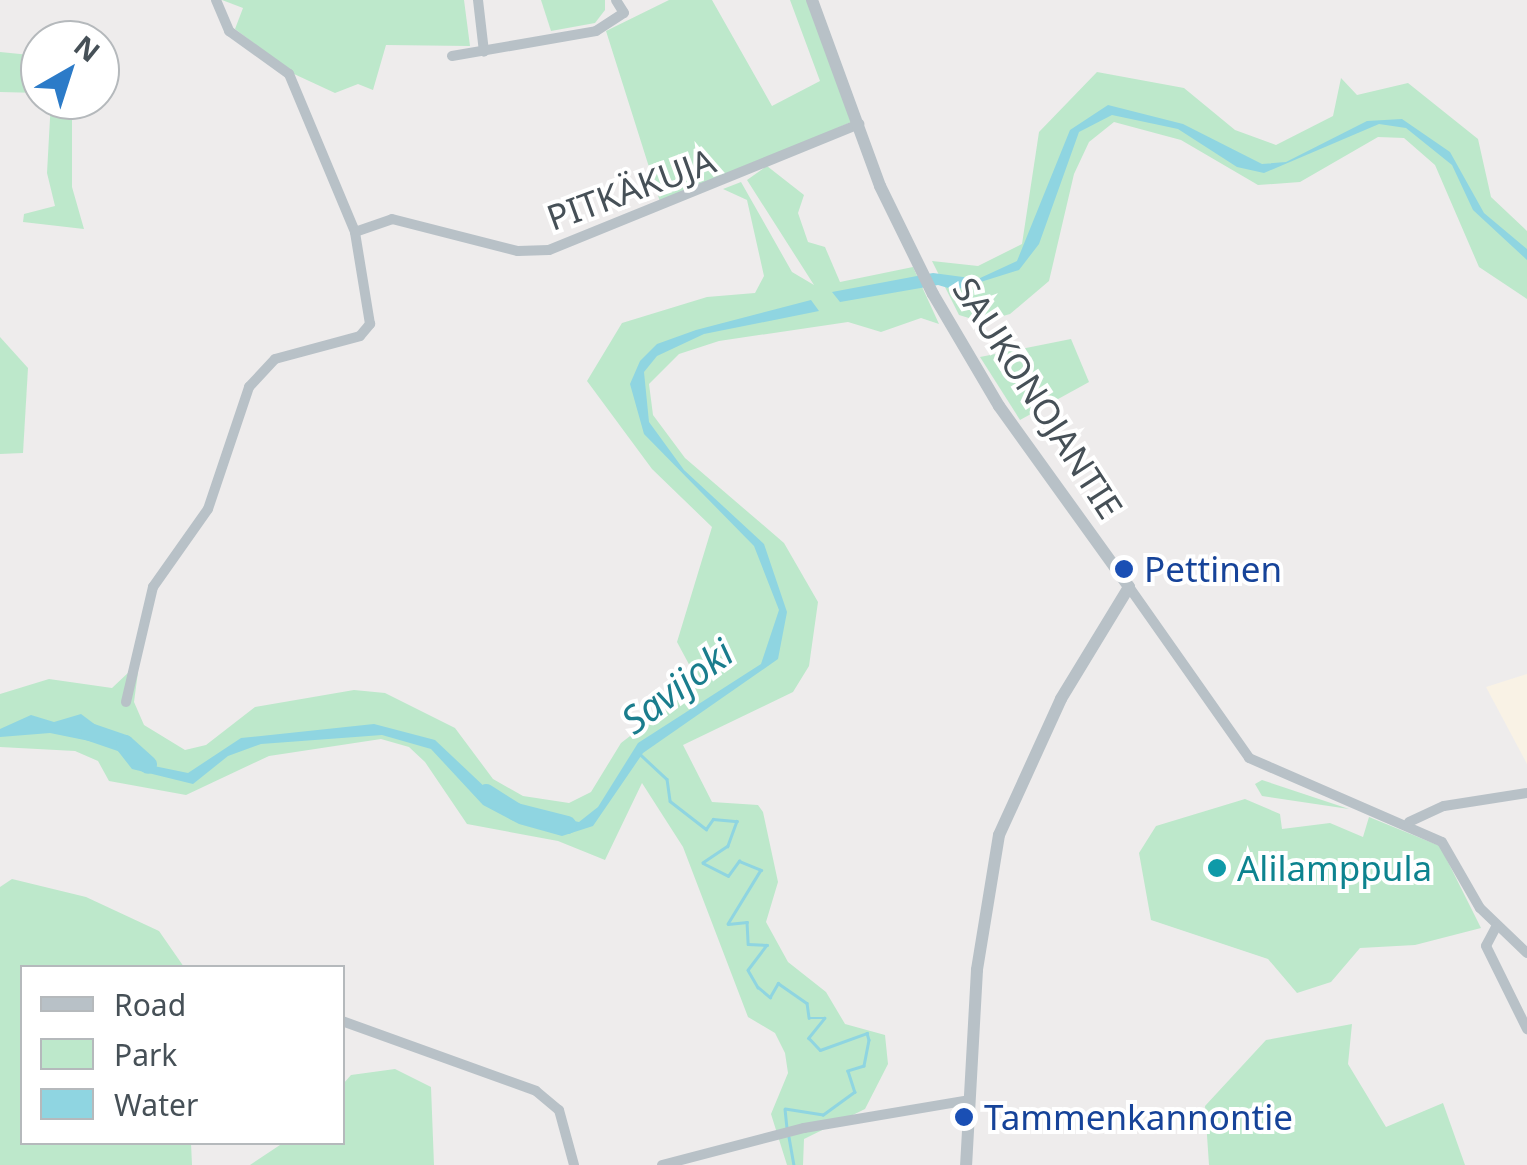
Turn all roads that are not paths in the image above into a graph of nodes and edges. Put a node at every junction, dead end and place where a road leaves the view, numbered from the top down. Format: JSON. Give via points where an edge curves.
{"nodes":[{"id":1,"x":216,"y":0,"type":"edge"},
{"id":2,"x":478,"y":0,"type":"edge"},
{"id":3,"x":616,"y":0,"type":"edge"},
{"id":4,"x":812,"y":0,"type":"edge"},
{"id":5,"x":484,"y":52,"type":"junction"},
{"id":6,"x":452,"y":56,"type":"dead end"},
{"id":7,"x":859,"y":124,"type":"junction"},
{"id":8,"x":356,"y":232,"type":"junction"},
{"id":9,"x":1130,"y":587,"type":"junction"},
{"id":10,"x":126,"y":702,"type":"dead end"},
{"id":11,"x":1527,"y":793,"type":"edge"},
{"id":12,"x":1409,"y":822,"type":"junction"},
{"id":13,"x":1496,"y":927,"type":"junction"},
{"id":14,"x":1527,"y":953,"type":"edge"},
{"id":15,"x":345,"y":1023,"type":"edge"},
{"id":16,"x":1527,"y":1029,"type":"edge"},
{"id":17,"x":969,"y":1100,"type":"junction"},
{"id":18,"x":574,"y":1165,"type":"edge"},
{"id":19,"x":662,"y":1165,"type":"edge"},
{"id":20,"x":966,"y":1165,"type":"edge"}],
"edges":[{"from":1,"to":8,"type":"street","via":[[229,31],[289,74]]},
{"from":2,"to":5,"type":"street"},
{"from":3,"to":5,"type":"street","via":[[624,13],[596,31]]},
{"from":4,"to":7,"type":"street","name":"SAUKONOJANTIE"},
{"from":5,"to":6,"type":"street"},
{"from":7,"to":8,"type":"street","name":"PITKÄKUJA","via":[[550,250],[518,252],[392,219]]},
{"from":7,"to":9,"type":"street","name":"SAUKONOJANTIE","via":[[933,294],[999,406]]},
{"from":8,"to":10,"type":"street","via":[[370,324],[360,336],[275,359],[249,386],[208,509],[154,587]]},
{"from":9,"to":12,"type":"street","via":[[1249,758],[1292,782]]},
{"from":9,"to":17,"type":"street","via":[[1062,699],[999,835],[977,970]]},
{"from":11,"to":12,"type":"street","via":[[1444,806]]},
{"from":12,"to":13,"type":"street","via":[[1454,852]]},
{"from":13,"to":14,"type":"street"},
{"from":13,"to":16,"type":"street","via":[[1486,946]]},
{"from":15,"to":18,"type":"street","via":[[536,1091],[559,1110]]},
{"from":17,"to":19,"type":"street","via":[[794,1130]]},
{"from":17,"to":20,"type":"street"}]}
